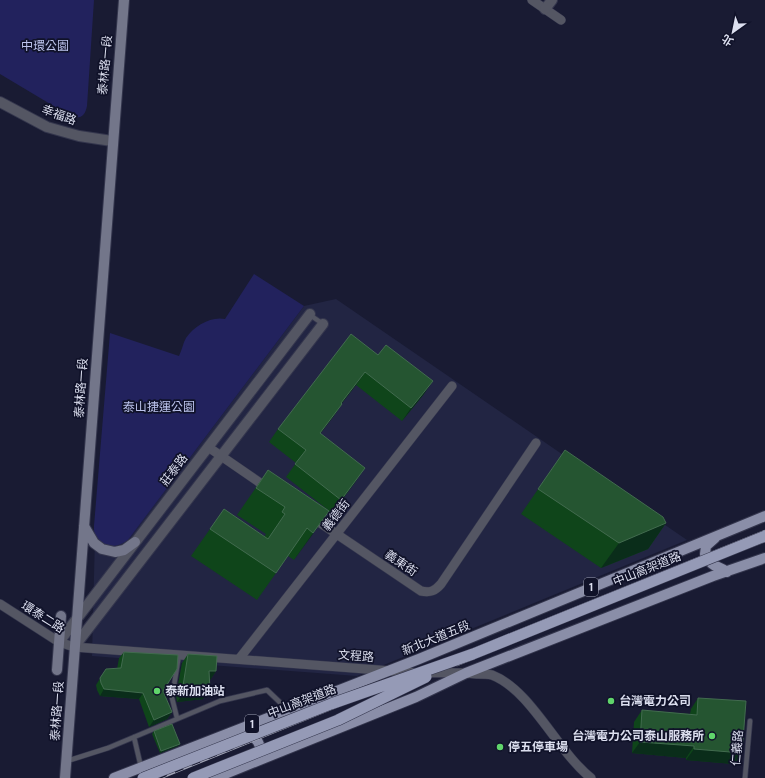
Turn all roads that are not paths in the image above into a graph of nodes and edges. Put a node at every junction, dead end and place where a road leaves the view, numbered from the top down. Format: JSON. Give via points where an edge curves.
{"nodes":[{"id":1,"x":124,"y":0,"type":"edge"},
{"id":2,"x":532,"y":0,"type":"edge"},
{"id":3,"x":552,"y":0,"type":"edge"},
{"id":4,"x":545,"y":9,"type":"junction"},
{"id":5,"x":562,"y":20,"type":"dead end"},
{"id":6,"x":0,"y":102,"type":"edge"},
{"id":7,"x":112,"y":141,"type":"junction"},
{"id":8,"x":310,"y":314,"type":"joint"},
{"id":9,"x":324,"y":324,"type":"joint"},
{"id":10,"x":452,"y":386,"type":"dead end"},
{"id":11,"x":536,"y":443,"type":"dead end"},
{"id":12,"x":208,"y":447,"type":"junction"},
{"id":13,"x":221,"y":456,"type":"junction"},
{"id":14,"x":279,"y":496,"type":"edge"},
{"id":15,"x":304,"y":513,"type":"edge"},
{"id":16,"x":765,"y":516,"type":"edge"},
{"id":17,"x":84,"y":526,"type":"junction"},
{"id":18,"x":336,"y":534,"type":"junction"},
{"id":19,"x":721,"y":534,"type":"junction"},
{"id":20,"x":765,"y":536,"type":"edge"},
{"id":21,"x":135,"y":542,"type":"junction"},
{"id":22,"x":765,"y":558,"type":"edge"},
{"id":23,"x":727,"y":572,"type":"junction"},
{"id":24,"x":0,"y":604,"type":"edge"},
{"id":25,"x":61,"y":616,"type":"dead end"},
{"id":26,"x":77,"y":618,"type":"junction"},
{"id":27,"x":59,"y":642,"type":"junction"},
{"id":28,"x":74,"y":647,"type":"junction"},
{"id":29,"x":473,"y":654,"type":"junction"},
{"id":30,"x":179,"y":655,"type":"junction"},
{"id":31,"x":239,"y":659,"type":"junction"},
{"id":32,"x":57,"y":670,"type":"dead end"},
{"id":33,"x":389,"y":671,"type":"junction"},
{"id":34,"x":466,"y":673,"type":"junction"},
{"id":35,"x":288,"y":710,"type":"junction"},
{"id":36,"x":177,"y":718,"type":"junction"},
{"id":37,"x":750,"y":721,"type":"dead end"},
{"id":38,"x":241,"y":728,"type":"junction"},
{"id":39,"x":134,"y":737,"type":"junction"},
{"id":40,"x":67,"y":761,"type":"junction"},
{"id":41,"x":253,"y":763,"type":"junction"},
{"id":42,"x":142,"y":773,"type":"edge"},
{"id":43,"x":65,"y":778,"type":"edge"},
{"id":44,"x":114,"y":778,"type":"edge"},
{"id":45,"x":193,"y":778,"type":"edge"},
{"id":46,"x":216,"y":778,"type":"edge"},
{"id":47,"x":592,"y":778,"type":"edge"},
{"id":48,"x":745,"y":778,"type":"edge"}],
"edges":[{"from":1,"to":7,"type":"main road","name":"泰林路一段"},
{"from":2,"to":4,"type":"street"},
{"from":3,"to":4,"type":"street"},
{"from":4,"to":5,"type":"street"},
{"from":6,"to":7,"type":"street","name":"幸福路","via":[[48,127],[79,136]]},
{"from":7,"to":17,"type":"main road","name":"泰林路一段"},
{"from":8,"to":9,"type":"lane"},
{"from":8,"to":12,"type":"street","name":"莊泰路"},
{"from":9,"to":13,"type":"street"},
{"from":10,"to":18,"type":"street","name":"義德街"},
{"from":11,"to":18,"type":"street","name":"義東街","via":[[437,589],[427,592],[421,590]]},
{"from":12,"to":13,"type":"street"},
{"from":12,"to":21,"type":"street","name":"莊泰路"},
{"from":13,"to":14,"type":"street"},
{"from":13,"to":28,"type":"street"},
{"from":15,"to":18,"type":"street","name":"義東街"},
{"from":16,"to":19,"type":"main road","name":"新北大道五段","number":"1"},
{"from":17,"to":21,"type":"main road","via":[[94,543],[102,549],[115,552],[124,550]]},
{"from":17,"to":26,"type":"main road","name":"泰林路一段"},
{"from":18,"to":31,"type":"street","name":"義德街"},
{"from":19,"to":23,"type":"main road","via":[[706,546],[705,554],[709,562]]},
{"from":19,"to":33,"type":"main road","name":"新北大道五段","number":"1"},
{"from":20,"to":29,"type":"highway","name":"中山高架道路","number":"1","bridge":true},
{"from":21,"to":26,"type":"street","name":"莊泰路"},
{"from":22,"to":23,"type":"main road"},
{"from":23,"to":34,"type":"main road"},
{"from":24,"to":27,"type":"street","name":"環泰二路"},
{"from":25,"to":27,"type":"main road","name":"泰林路一段"},
{"from":26,"to":27,"type":"street","name":"莊泰路"},
{"from":26,"to":28,"type":"main road","name":"泰林路一段"},
{"from":27,"to":28,"type":"street","name":"環泰二路"},
{"from":27,"to":32,"type":"main road","name":"泰林路一段"},
{"from":28,"to":30,"type":"street","name":"文程路"},
{"from":28,"to":40,"type":"main road","name":"泰林路一段"},
{"from":29,"to":42,"type":"highway","name":"中山高架道路","number":"1","bridge":true},
{"from":29,"to":45,"type":"highway","name":"中山高架道路","number":"1","bridge":true,"via":[[338,720]]},
{"from":30,"to":31,"type":"street","name":"文程路"},
{"from":30,"to":36,"type":"lane","via":[[172,698]]},
{"from":31,"to":33,"type":"street","name":"文程路"},
{"from":33,"to":34,"type":"street","name":"文程路"},
{"from":33,"to":35,"type":"main road","name":"新北大道五段","number":"1"},
{"from":34,"to":41,"type":"main road","via":[[416,698]]},
{"from":34,"to":47,"type":"street","name":"文程路","via":[[491,675],[510,686],[526,701],[574,763]]},
{"from":35,"to":36,"type":"lane","via":[[267,690],[220,700]]},
{"from":35,"to":38,"type":"main road","name":"新北大道五段","number":"1"},
{"from":36,"to":39,"type":"lane"},
{"from":37,"to":48,"type":"lane","name":"仁義路"},
{"from":38,"to":41,"type":"main road","via":[[258,742],[260,754]]},
{"from":38,"to":42,"type":"main road","name":"新北大道五段","number":"1"},
{"from":39,"to":40,"type":"lane"},
{"from":39,"to":42,"type":"lane"},
{"from":40,"to":43,"type":"main road","name":"泰林路一段"},
{"from":41,"to":46,"type":"main road"},
{"from":42,"to":44,"type":"main road","name":"新北大道五段","number":"1"}]}
